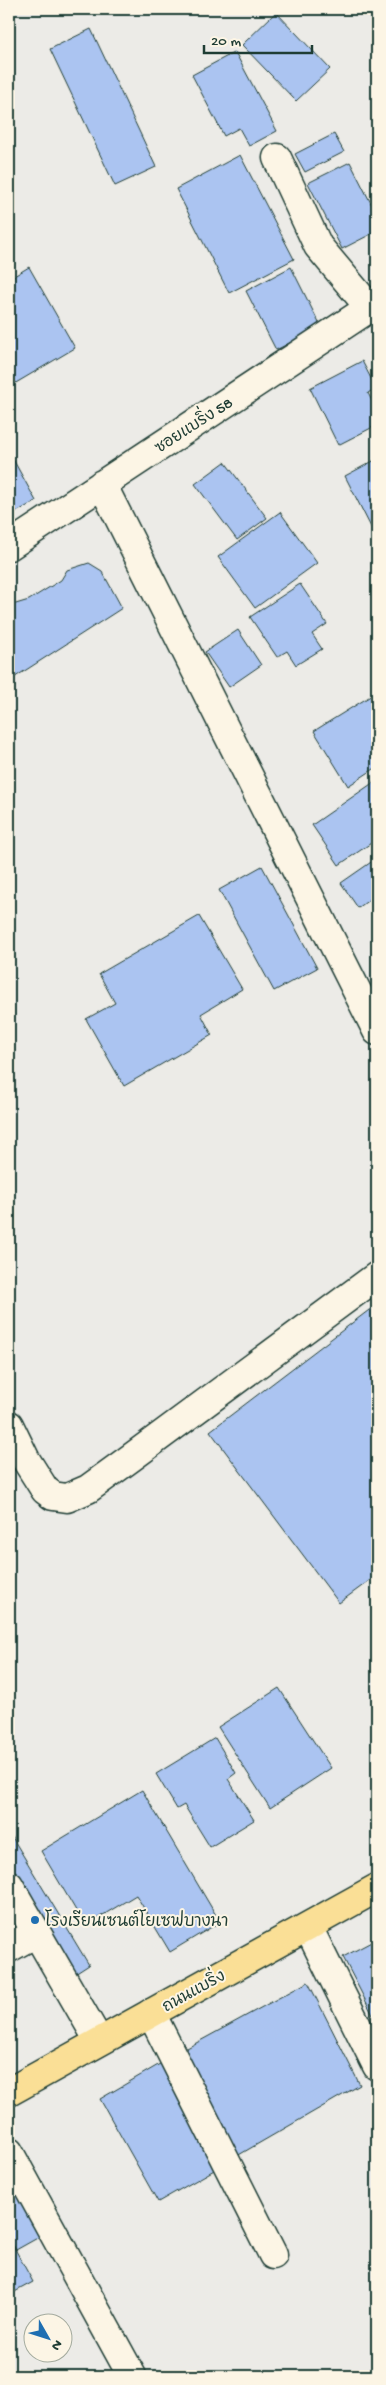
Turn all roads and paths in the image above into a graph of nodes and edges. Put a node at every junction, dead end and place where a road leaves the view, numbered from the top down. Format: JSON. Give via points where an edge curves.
{"nodes":[{"id":1,"x":277,"y":158,"type":"dead end"},
{"id":2,"x":374,"y":305,"type":"edge"},
{"id":3,"x":102,"y":484,"type":"junction"},
{"id":4,"x":9,"y":546,"type":"edge"},
{"id":5,"x":377,"y":1031,"type":"edge"},
{"id":6,"x":377,"y":1276,"type":"edge"},
{"id":7,"x":9,"y":1424,"type":"edge"},
{"id":8,"x":9,"y":1885,"type":"edge"},
{"id":9,"x":377,"y":1888,"type":"edge"},
{"id":10,"x":308,"y":1927,"type":"junction"},
{"id":11,"x":36,"y":1933,"type":"junction"},
{"id":12,"x":9,"y":1948,"type":"edge"},
{"id":13,"x":151,"y":2013,"type":"junction"},
{"id":14,"x":99,"y":2041,"type":"junction"},
{"id":15,"x":377,"y":2066,"type":"edge"},
{"id":16,"x":9,"y":2092,"type":"edge"},
{"id":17,"x":9,"y":2152,"type":"edge"},
{"id":18,"x":273,"y":2255,"type":"dead end"},
{"id":19,"x":132,"y":2376,"type":"edge"}],
"edges":[{"from":1,"to":2,"type":"street","via":[[318,246],[335,268]]},
{"from":2,"to":3,"type":"street","name":"ซอยแบริ่ง 58"},
{"from":3,"to":4,"type":"street","name":"ซอยแบริ่ง 58"},
{"from":3,"to":5,"type":"street"},
{"from":6,"to":7,"type":"street","via":[[95,1484],[67,1498],[53,1496],[46,1490],[26,1460]]},
{"from":8,"to":11,"type":"street"},
{"from":9,"to":10,"type":"main road","name":"ถนนแบริ่ง"},
{"from":10,"to":13,"type":"main road","name":"ถนนแบริ่ง"},
{"from":10,"to":15,"type":"street"},
{"from":11,"to":12,"type":"street"},
{"from":11,"to":14,"type":"street"},
{"from":13,"to":14,"type":"main road","name":"ถนนแบริ่ง"},
{"from":13,"to":18,"type":"street"},
{"from":14,"to":16,"type":"main road","name":"ถนนแบริ่ง"},
{"from":17,"to":19,"type":"street"}]}
